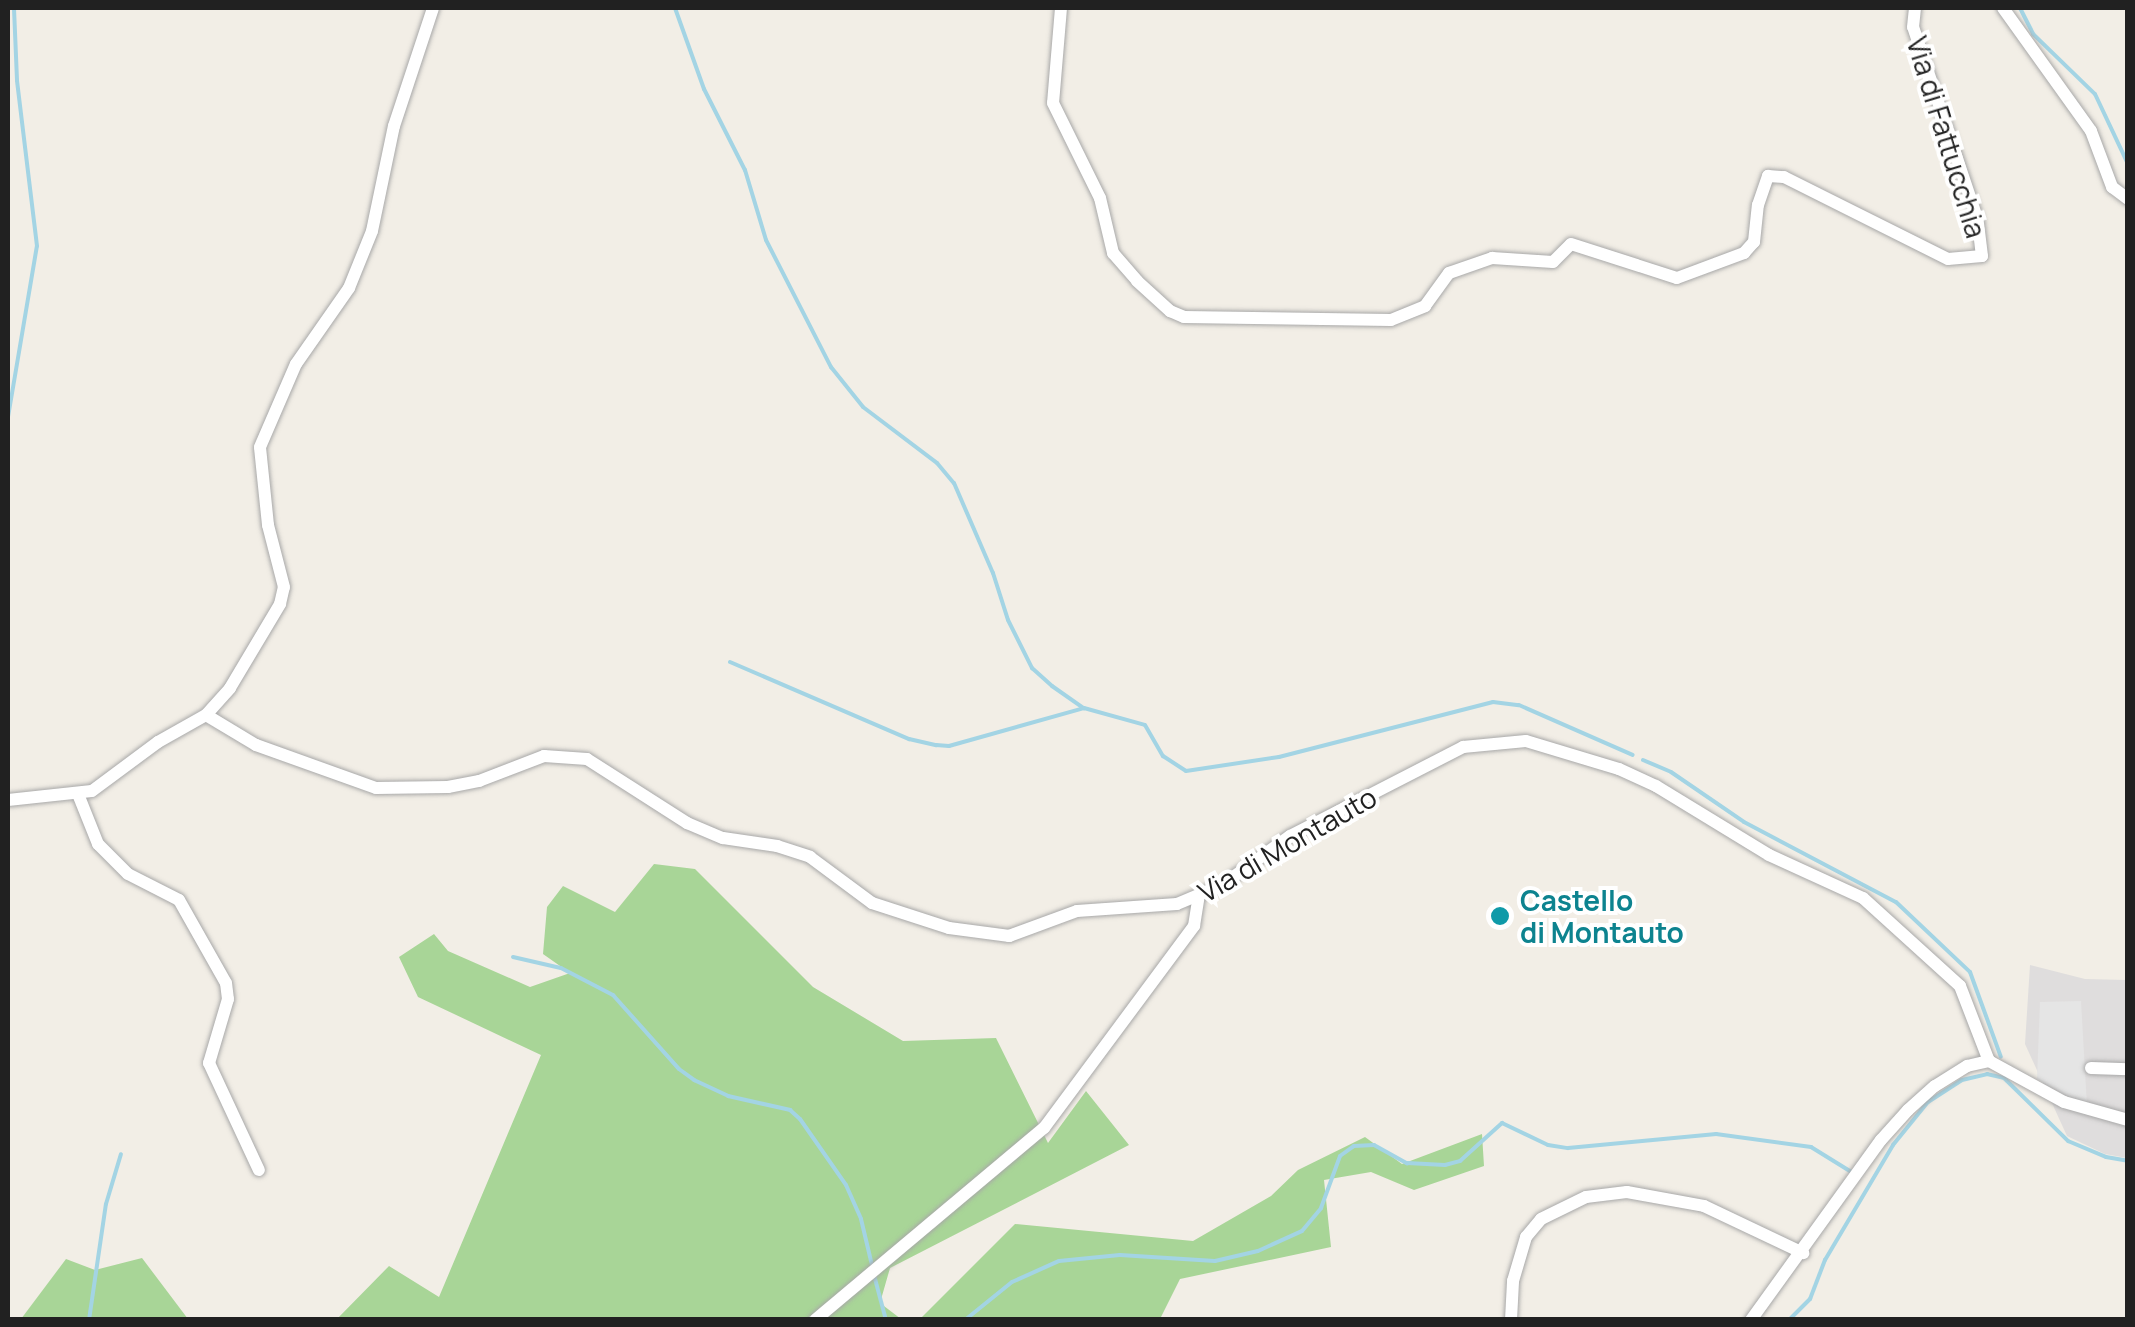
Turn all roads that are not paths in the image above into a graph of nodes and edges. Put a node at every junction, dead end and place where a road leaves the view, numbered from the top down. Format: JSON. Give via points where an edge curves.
{"nodes":[{"id":1,"x":432,"y":8,"type":"edge"},
{"id":2,"x":1061,"y":8,"type":"edge"},
{"id":3,"x":1915,"y":8,"type":"edge"},
{"id":4,"x":2005,"y":9,"type":"edge"},
{"id":5,"x":2128,"y":199,"type":"edge"},
{"id":6,"x":206,"y":715,"type":"junction"},
{"id":7,"x":78,"y":794,"type":"junction"},
{"id":8,"x":8,"y":800,"type":"edge"},
{"id":9,"x":1199,"y":896,"type":"dead end"},
{"id":10,"x":1988,"y":1060,"type":"junction"},
{"id":11,"x":2092,"y":1068,"type":"dead end"},
{"id":12,"x":2128,"y":1069,"type":"edge"},
{"id":13,"x":2128,"y":1120,"type":"edge"},
{"id":14,"x":258,"y":1170,"type":"dead end"},
{"id":15,"x":1803,"y":1253,"type":"junction"},
{"id":16,"x":814,"y":1320,"type":"edge"},
{"id":17,"x":1511,"y":1320,"type":"edge"},
{"id":18,"x":1751,"y":1320,"type":"edge"}],
"edges":[{"from":1,"to":6,"type":"street","via":[[372,231],[349,288],[296,364],[260,447],[266,514],[284,588],[280,604]]},
{"from":2,"to":3,"type":"street","name":"Via di Fattucchia","via":[[1053,103],[1100,198],[1112,254],[1137,281],[1184,317],[1391,320],[1424,306],[1449,273],[1492,258],[1553,262],[1571,244],[1678,278],[1744,254],[1754,242],[1768,176],[1784,177],[1948,258],[1982,256],[1977,218],[1913,27]]},
{"from":4,"to":5,"type":"street","via":[[2091,130],[2112,187]]},
{"from":6,"to":7,"type":"street","via":[[111,780]]},
{"from":6,"to":10,"type":"street","name":"Via di Montauto","via":[[256,745],[376,788],[448,787],[544,756],[587,760],[704,831],[810,857],[872,903],[949,928],[1009,936],[1077,911],[1177,904],[1222,885],[1290,836],[1463,748],[1526,741],[1643,780],[1769,855],[1863,898],[1960,986]]},
{"from":7,"to":8,"type":"street"},
{"from":7,"to":14,"type":"street","via":[[98,844],[128,874],[179,900],[226,983],[228,1000],[209,1063]]},
{"from":9,"to":16,"type":"street","via":[[1194,926],[1044,1128]]},
{"from":10,"to":13,"type":"street","via":[[2064,1102]]},
{"from":10,"to":15,"type":"street","via":[[1967,1066],[1908,1110]]},
{"from":11,"to":12,"type":"street"},
{"from":15,"to":17,"type":"street","via":[[1704,1206],[1627,1192],[1586,1198],[1541,1219],[1526,1237]]},
{"from":15,"to":18,"type":"street"}]}
